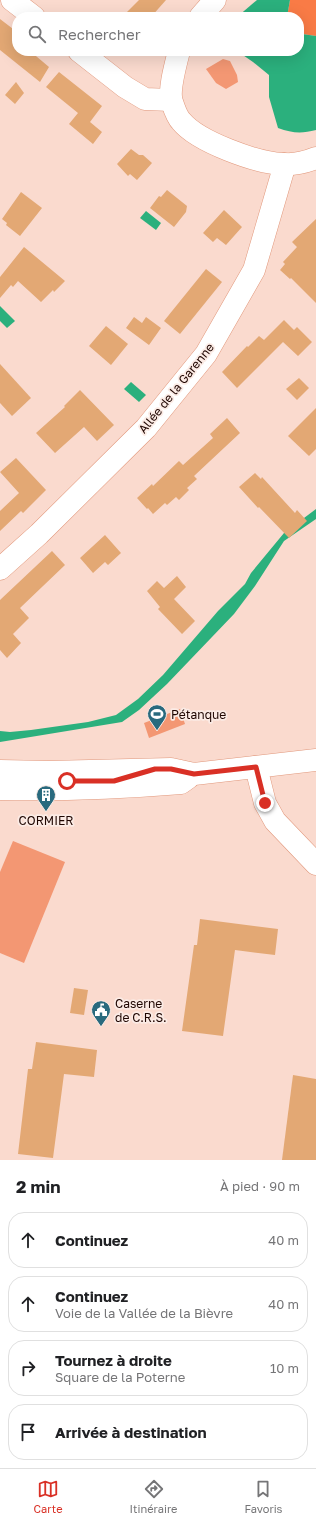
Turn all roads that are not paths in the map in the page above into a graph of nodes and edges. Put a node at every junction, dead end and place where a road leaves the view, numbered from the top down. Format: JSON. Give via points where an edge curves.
{"nodes":[{"id":1,"x":12,"y":0,"type":"edge"},
{"id":2,"x":215,"y":0,"type":"edge"},
{"id":3,"x":28,"y":12,"type":"edge"},
{"id":4,"x":204,"y":12,"type":"edge"},
{"id":5,"x":85,"y":56,"type":"edge"},
{"id":6,"x":178,"y":56,"type":"edge"},
{"id":7,"x":171,"y":100,"type":"junction"},
{"id":8,"x":316,"y":158,"type":"edge"},
{"id":9,"x":285,"y":164,"type":"junction"},
{"id":10,"x":0,"y":569,"type":"edge"},
{"id":11,"x":316,"y":760,"type":"edge"},
{"id":12,"x":256,"y":767,"type":"junction"},
{"id":13,"x":155,"y":769,"type":"junction"},
{"id":14,"x":0,"y":771,"type":"edge"},
{"id":15,"x":194,"y":774,"type":"junction"},
{"id":16,"x":0,"y":780,"type":"edge"},
{"id":17,"x":0,"y":789,"type":"edge"},
{"id":18,"x":316,"y":864,"type":"edge"}],
"edges":[{"from":1,"to":3,"type":"street"},
{"from":2,"to":4,"type":"street"},
{"from":5,"to":7,"type":"street","via":[[145,99]]},
{"from":6,"to":7,"type":"street"},
{"from":7,"to":9,"type":"street","via":[[180,120],[194,133],[234,152],[269,163]]},
{"from":8,"to":9,"type":"street"},
{"from":9,"to":10,"type":"street","name":"Allée de la Garenne","via":[[254,270],[206,354],[146,428]]},
{"from":11,"to":12,"type":"street"},
{"from":12,"to":15,"type":"street"},
{"from":12,"to":18,"type":"street","via":[[265,803],[275,821]]},
{"from":13,"to":14,"type":"street"},
{"from":13,"to":15,"type":"street","via":[[171,769]]},
{"from":13,"to":16,"type":"street","via":[[114,781]]},
{"from":15,"to":17,"type":"street","via":[[181,782],[115,788]]}]}
